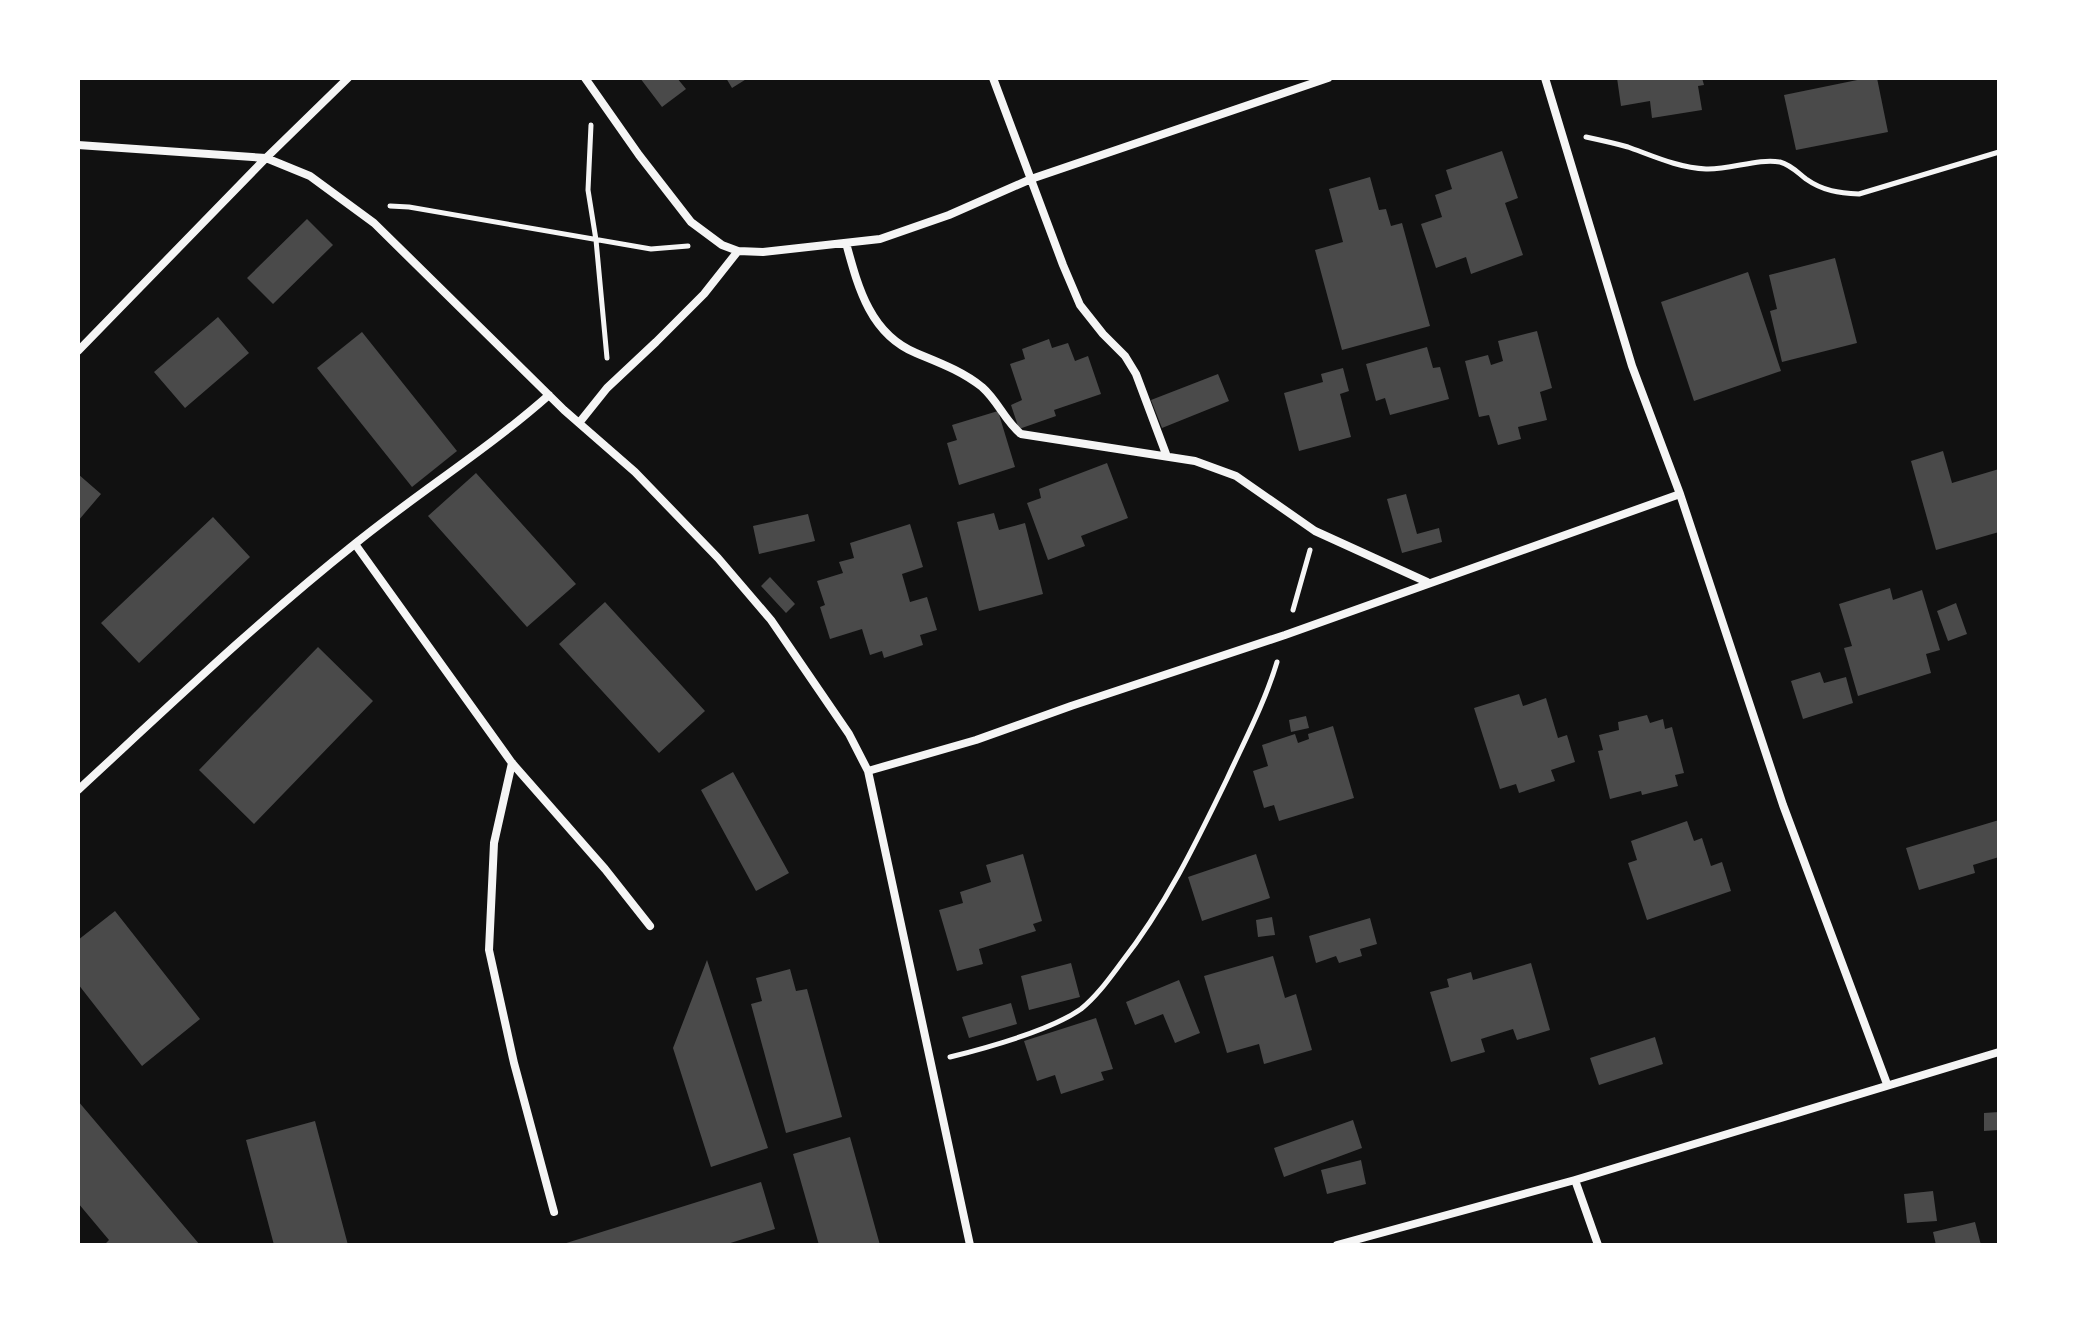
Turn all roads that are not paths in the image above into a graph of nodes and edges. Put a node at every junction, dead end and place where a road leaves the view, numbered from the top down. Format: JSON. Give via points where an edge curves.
{"nodes":[{"id":1,"x":348,"y":78,"type":"edge"},
{"id":2,"x":585,"y":78,"type":"edge"},
{"id":3,"x":993,"y":78,"type":"edge"},
{"id":4,"x":1328,"y":78,"type":"edge"},
{"id":5,"x":1545,"y":78,"type":"edge"},
{"id":6,"x":78,"y":145,"type":"edge"},
{"id":7,"x":266,"y":158,"type":"junction"},
{"id":8,"x":1031,"y":179,"type":"junction"},
{"id":9,"x":846,"y":243,"type":"junction"},
{"id":10,"x":738,"y":251,"type":"junction"},
{"id":11,"x":78,"y":351,"type":"edge"},
{"id":12,"x":549,"y":395,"type":"junction"},
{"id":13,"x":579,"y":423,"type":"junction"},
{"id":14,"x":1166,"y":454,"type":"junction"},
{"id":15,"x":1680,"y":494,"type":"junction"},
{"id":16,"x":355,"y":544,"type":"junction"},
{"id":17,"x":1428,"y":583,"type":"junction"},
{"id":18,"x":512,"y":763,"type":"junction"},
{"id":19,"x":868,"y":771,"type":"junction"},
{"id":20,"x":78,"y":790,"type":"edge"},
{"id":21,"x":650,"y":926,"type":"dead end"},
{"id":22,"x":1999,"y":1052,"type":"edge"},
{"id":23,"x":1887,"y":1084,"type":"junction"},
{"id":24,"x":1575,"y":1180,"type":"junction"},
{"id":25,"x":554,"y":1212,"type":"dead end"},
{"id":26,"x":970,"y":1245,"type":"edge"},
{"id":27,"x":1337,"y":1245,"type":"edge"},
{"id":28,"x":1598,"y":1245,"type":"edge"}],
"edges":[{"from":1,"to":7,"type":"street"},
{"from":2,"to":10,"type":"street","via":[[674,203],[712,238]]},
{"from":3,"to":8,"type":"street"},
{"from":4,"to":8,"type":"street"},
{"from":5,"to":15,"type":"street","via":[[1632,366]]},
{"from":6,"to":7,"type":"street"},
{"from":7,"to":11,"type":"street"},
{"from":7,"to":12,"type":"street","via":[[310,176],[374,223]]},
{"from":8,"to":9,"type":"street","via":[[880,239]]},
{"from":8,"to":14,"type":"street","via":[[1080,305],[1136,374]]},
{"from":9,"to":10,"type":"street"},
{"from":9,"to":14,"type":"street","via":[[865,305],[883,330],[983,388],[1021,434]]},
{"from":10,"to":13,"type":"street","via":[[704,294],[607,388]]},
{"from":12,"to":13,"type":"street"},
{"from":12,"to":16,"type":"street"},
{"from":13,"to":19,"type":"street","via":[[635,472],[762,609],[849,734]]},
{"from":14,"to":17,"type":"street","via":[[1236,476],[1315,531]]},
{"from":15,"to":17,"type":"street"},
{"from":15,"to":23,"type":"street","via":[[1783,805]]},
{"from":16,"to":18,"type":"street"},
{"from":16,"to":20,"type":"street"},
{"from":17,"to":19,"type":"street","via":[[976,740]]},
{"from":18,"to":21,"type":"street"},
{"from":18,"to":25,"type":"street","via":[[494,843],[489,950]]},
{"from":19,"to":26,"type":"street"},
{"from":22,"to":23,"type":"street"},
{"from":23,"to":24,"type":"street"},
{"from":24,"to":27,"type":"street"},
{"from":24,"to":28,"type":"street"}]}
